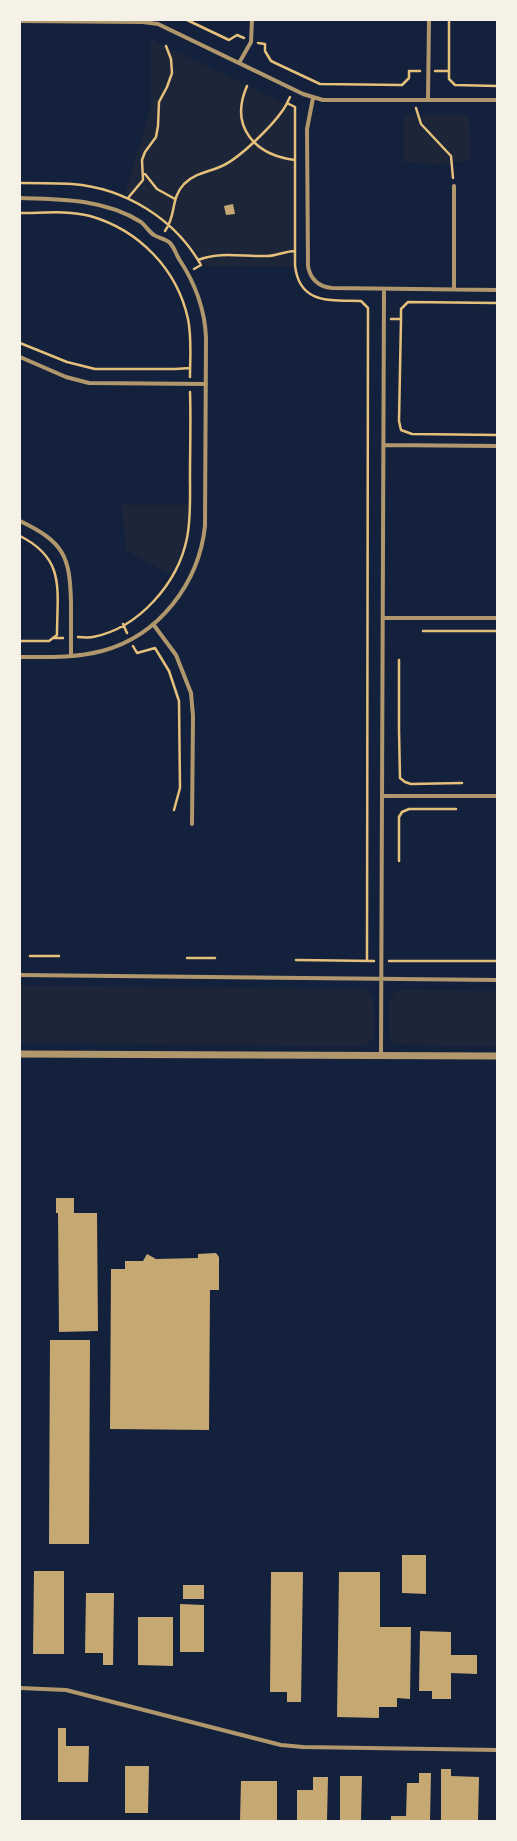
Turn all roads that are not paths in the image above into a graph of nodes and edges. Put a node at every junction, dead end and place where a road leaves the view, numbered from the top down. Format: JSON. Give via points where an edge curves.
{"nodes":[{"id":1,"x":82,"y":20,"type":"edge"},
{"id":2,"x":252,"y":20,"type":"edge"},
{"id":3,"x":428,"y":20,"type":"edge"},
{"id":4,"x":20,"y":21,"type":"edge"},
{"id":5,"x":239,"y":63,"type":"junction"},
{"id":6,"x":312,"y":98,"type":"junction"},
{"id":7,"x":428,"y":99,"type":"junction"},
{"id":8,"x":497,"y":100,"type":"edge"},
{"id":9,"x":454,"y":186,"type":"road end"},
{"id":10,"x":20,"y":198,"type":"edge"},
{"id":11,"x":384,"y":289,"type":"junction"},
{"id":12,"x":454,"y":289,"type":"junction"},
{"id":13,"x":497,"y":290,"type":"edge"},
{"id":14,"x":20,"y":357,"type":"edge"},
{"id":15,"x":206,"y":384,"type":"junction"},
{"id":16,"x":384,"y":445,"type":"junction"},
{"id":17,"x":497,"y":446,"type":"edge"},
{"id":18,"x":20,"y":521,"type":"edge"},
{"id":19,"x":384,"y":618,"type":"junction"},
{"id":20,"x":497,"y":618,"type":"edge"},
{"id":21,"x":153,"y":624,"type":"junction"},
{"id":22,"x":72,"y":656,"type":"junction"},
{"id":23,"x":20,"y":657,"type":"edge"},
{"id":24,"x":383,"y":796,"type":"junction"},
{"id":25,"x":497,"y":796,"type":"edge"},
{"id":26,"x":192,"y":824,"type":"dead end"},
{"id":27,"x":20,"y":975,"type":"edge"},
{"id":28,"x":381,"y":979,"type":"junction"},
{"id":29,"x":497,"y":980,"type":"edge"},
{"id":30,"x":20,"y":1054,"type":"edge"},
{"id":31,"x":382,"y":1055,"type":"junction"},
{"id":32,"x":497,"y":1056,"type":"edge"},
{"id":33,"x":20,"y":1688,"type":"edge"},
{"id":34,"x":497,"y":1750,"type":"edge"}],
"edges":[{"from":1,"to":4,"type":"street"},
{"from":1,"to":5,"type":"street","via":[[158,24]]},
{"from":2,"to":5,"type":"street","via":[[251,41]]},
{"from":3,"to":7,"type":"street"},
{"from":5,"to":6,"type":"street"},
{"from":6,"to":7,"type":"street"},
{"from":6,"to":11,"type":"street","via":[[307,129],[309,274],[315,282],[328,288]]},
{"from":7,"to":8,"type":"street"},
{"from":9,"to":12,"type":"street"},
{"from":10,"to":15,"type":"street","via":[[66,200],[104,206],[134,218],[153,235],[170,243],[196,289],[204,316]]},
{"from":11,"to":12,"type":"street"},
{"from":11,"to":16,"type":"street"},
{"from":12,"to":13,"type":"street"},
{"from":14,"to":15,"type":"street","via":[[66,377],[89,383]]},
{"from":15,"to":21,"type":"street","via":[[206,510],[203,542],[187,585],[170,608]]},
{"from":16,"to":17,"type":"street"},
{"from":16,"to":19,"type":"street"},
{"from":18,"to":22,"type":"street","via":[[46,535],[67,562],[70,577]]},
{"from":19,"to":20,"type":"street"},
{"from":19,"to":24,"type":"street"},
{"from":21,"to":22,"type":"street","via":[[130,639],[101,651]]},
{"from":21,"to":26,"type":"street","via":[[176,656],[191,693],[194,716]]},
{"from":22,"to":23,"type":"street"},
{"from":24,"to":25,"type":"street"},
{"from":24,"to":28,"type":"street"},
{"from":27,"to":28,"type":"street"},
{"from":28,"to":29,"type":"street"},
{"from":28,"to":31,"type":"street"},
{"from":30,"to":31,"type":"street"},
{"from":31,"to":32,"type":"street"},
{"from":33,"to":34,"type":"street","via":[[66,1690],[281,1745]]}]}
